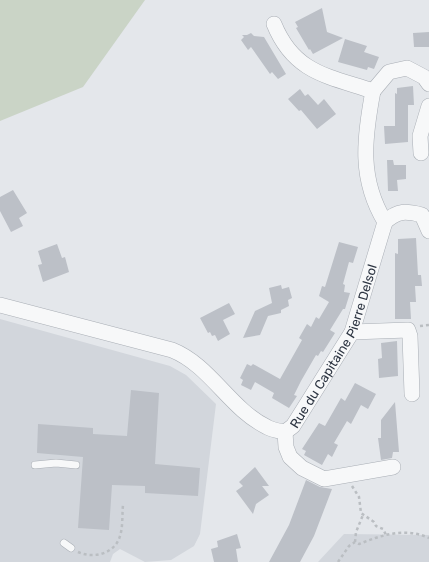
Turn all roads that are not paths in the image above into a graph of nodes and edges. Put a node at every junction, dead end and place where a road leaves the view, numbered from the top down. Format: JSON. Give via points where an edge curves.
{"nodes":[{"id":1,"x":274,"y":24,"type":"dead end"},
{"id":2,"x":429,"y":84,"type":"edge"},
{"id":3,"x":373,"y":91,"type":"junction"},
{"id":4,"x":429,"y":106,"type":"edge"},
{"id":5,"x":421,"y":153,"type":"dead end"},
{"id":6,"x":426,"y":213,"type":"edge"},
{"id":7,"x":385,"y":222,"type":"junction"},
{"id":8,"x":429,"y":231,"type":"edge"},
{"id":9,"x":0,"y":305,"type":"edge"},
{"id":10,"x":352,"y":332,"type":"junction"},
{"id":11,"x":412,"y":394,"type":"dead end"},
{"id":12,"x":285,"y":432,"type":"junction"},
{"id":13,"x":35,"y":465,"type":"dead end"},
{"id":14,"x":76,"y":465,"type":"dead end"},
{"id":15,"x":393,"y":467,"type":"dead end"},
{"id":16,"x":64,"y":543,"type":"dead end"},
{"id":17,"x":71,"y":548,"type":"road end"}],
"edges":[{"from":1,"to":3,"type":"street","via":[[279,36],[303,65]]},
{"from":2,"to":3,"type":"street","via":[[424,77],[407,68],[389,72]]},
{"from":3,"to":7,"type":"street","via":[[364,153],[375,205]]},
{"from":4,"to":5,"type":"street","via":[[420,136]]},
{"from":6,"to":7,"type":"street","via":[[406,211],[393,215]]},
{"from":6,"to":8,"type":"street"},
{"from":7,"to":10,"type":"street","name":"Rue du Capitaine Pierre Delsol"},
{"from":9,"to":12,"type":"street","name":"Rue du Capitaine Pierre Delsol","via":[[172,350],[185,356],[245,411],[267,427]]},
{"from":10,"to":11,"type":"street","via":[[408,330]]},
{"from":10,"to":12,"type":"street","name":"Rue du Capitaine Pierre Delsol","via":[[293,426]]},
{"from":12,"to":15,"type":"street","via":[[290,457],[314,476],[324,479]]},
{"from":13,"to":14,"type":"lane"},
{"from":16,"to":17,"type":"lane"}]}
